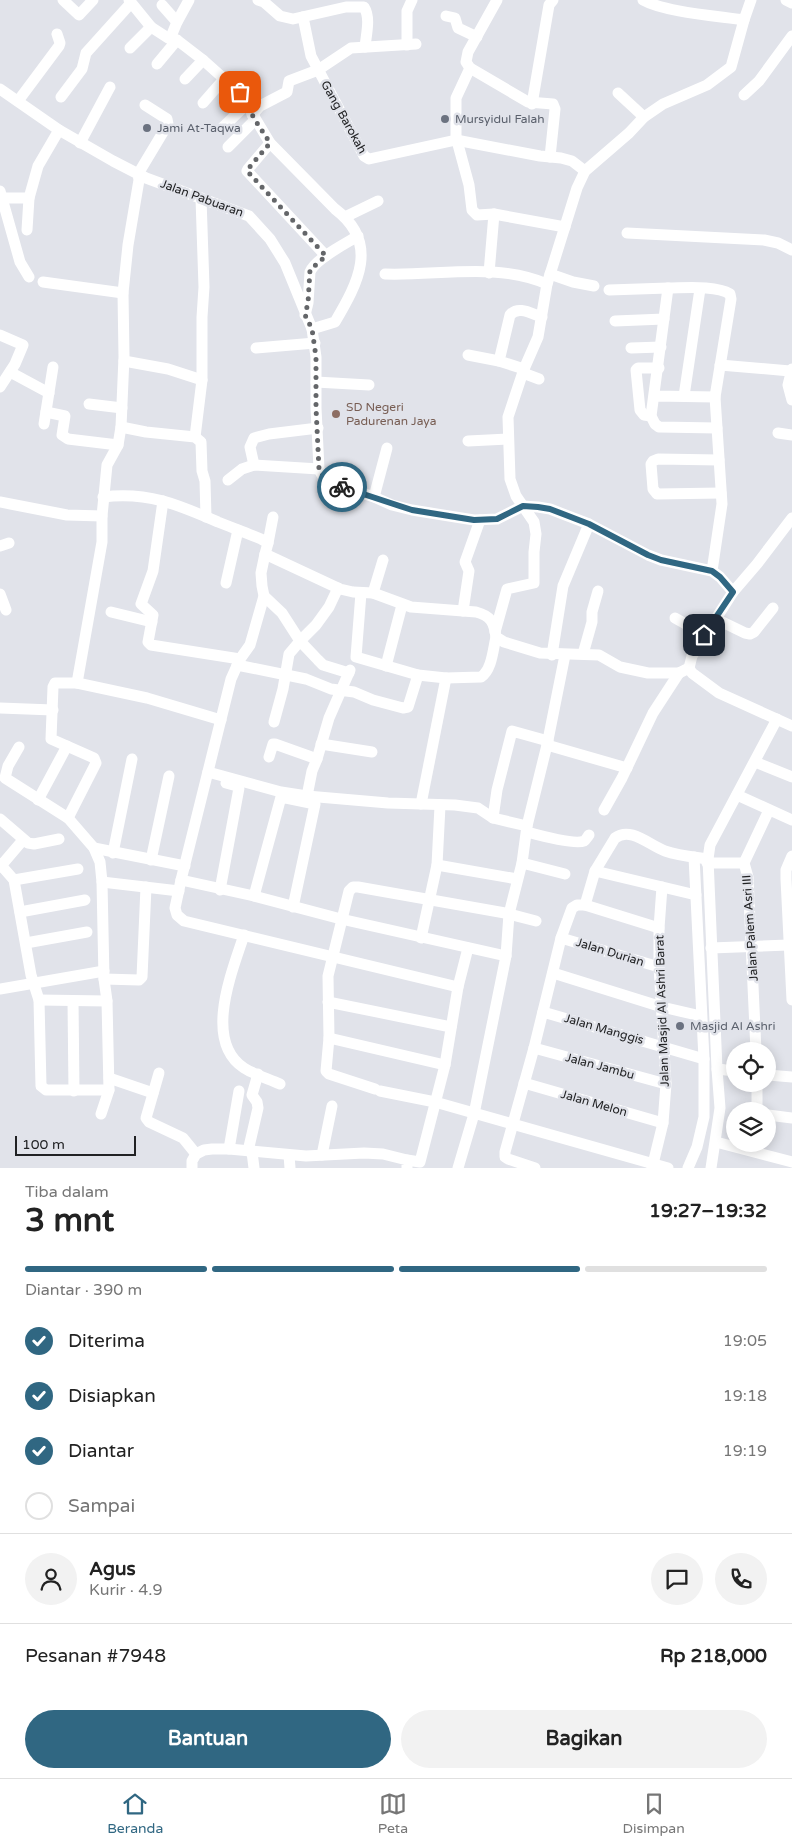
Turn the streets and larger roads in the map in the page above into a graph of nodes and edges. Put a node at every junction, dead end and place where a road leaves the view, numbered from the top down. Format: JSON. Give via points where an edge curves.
{"nodes":[{"id":1,"x":63,"y":0,"type":"edge"},
{"id":2,"x":93,"y":0,"type":"edge"},
{"id":3,"x":189,"y":0,"type":"edge"},
{"id":4,"x":412,"y":0,"type":"edge"},
{"id":5,"x":496,"y":0,"type":"edge"},
{"id":6,"x":553,"y":0,"type":"edge"},
{"id":7,"x":643,"y":0,"type":"edge"},
{"id":8,"x":751,"y":0,"type":"edge"},
{"id":9,"x":786,"y":0,"type":"edge"},
{"id":10,"x":130,"y":1,"type":"edge"},
{"id":11,"x":262,"y":1,"type":"edge"},
{"id":12,"x":792,"y":3,"type":"edge"},
{"id":13,"x":346,"y":4,"type":"edge"},
{"id":14,"x":162,"y":5,"type":"dead end"},
{"id":15,"x":446,"y":16,"type":"dead end"},
{"id":16,"x":303,"y":17,"type":"junction"},
{"id":17,"x":744,"y":20,"type":"junction"},
{"id":18,"x":177,"y":22,"type":"junction"},
{"id":19,"x":151,"y":27,"type":"junction"},
{"id":20,"x":57,"y":34,"type":"dead end"},
{"id":21,"x":792,"y":36,"type":"edge"},
{"id":22,"x":477,"y":37,"type":"junction"},
{"id":23,"x":174,"y":40,"type":"junction"},
{"id":24,"x":365,"y":47,"type":"junction"},
{"id":25,"x":130,"y":48,"type":"dead end"},
{"id":26,"x":204,"y":60,"type":"junction"},
{"id":27,"x":157,"y":64,"type":"dead end"},
{"id":28,"x":470,"y":68,"type":"junction"},
{"id":29,"x":318,"y":70,"type":"junction"},
{"id":30,"x":224,"y":79,"type":"junction"},
{"id":31,"x":185,"y":80,"type":"dead end"},
{"id":32,"x":110,"y":87,"type":"dead end"},
{"id":33,"x":0,"y":89,"type":"edge"},
{"id":34,"x":618,"y":93,"type":"dead end"},
{"id":35,"x":744,"y":95,"type":"dead end"},
{"id":36,"x":61,"y":97,"type":"dead end"},
{"id":37,"x":18,"y":101,"type":"junction"},
{"id":38,"x":202,"y":103,"type":"dead end"},
{"id":39,"x":532,"y":104,"type":"junction"},
{"id":40,"x":145,"y":105,"type":"dead end"},
{"id":41,"x":251,"y":113,"type":"junction"},
{"id":42,"x":644,"y":117,"type":"junction"},
{"id":43,"x":222,"y":128,"type":"dead end"},
{"id":44,"x":59,"y":130,"type":"junction"},
{"id":45,"x":456,"y":140,"type":"junction"},
{"id":46,"x":80,"y":143,"type":"junction"},
{"id":47,"x":270,"y":143,"type":"junction"},
{"id":48,"x":228,"y":147,"type":"dead end"},
{"id":49,"x":550,"y":157,"type":"junction"},
{"id":50,"x":585,"y":171,"type":"junction"},
{"id":51,"x":138,"y":174,"type":"junction"},
{"id":52,"x":1,"y":194,"type":"edge"},
{"id":53,"x":29,"y":198,"type":"junction"},
{"id":54,"x":201,"y":198,"type":"junction"},
{"id":55,"x":378,"y":201,"type":"dead end"},
{"id":56,"x":494,"y":214,"type":"junction"},
{"id":57,"x":346,"y":218,"type":"junction"},
{"id":58,"x":565,"y":226,"type":"junction"},
{"id":59,"x":27,"y":230,"type":"dead end"},
{"id":60,"x":628,"y":233,"type":"dead end"},
{"id":61,"x":358,"y":236,"type":"junction"},
{"id":62,"x":792,"y":250,"type":"edge"},
{"id":63,"x":326,"y":256,"type":"junction"},
{"id":64,"x":489,"y":273,"type":"junction"},
{"id":65,"x":385,"y":274,"type":"dead end"},
{"id":66,"x":29,"y":277,"type":"dead end"},
{"id":67,"x":549,"y":279,"type":"junction"},
{"id":68,"x":44,"y":282,"type":"dead end"},
{"id":69,"x":594,"y":286,"type":"dead end"},
{"id":70,"x":668,"y":288,"type":"junction"},
{"id":71,"x":700,"y":289,"type":"junction"},
{"id":72,"x":610,"y":290,"type":"dead end"},
{"id":73,"x":123,"y":293,"type":"junction"},
{"id":74,"x":305,"y":315,"type":"junction"},
{"id":75,"x":542,"y":317,"type":"junction"},
{"id":76,"x":664,"y":320,"type":"junction"},
{"id":77,"x":615,"y":321,"type":"dead end"},
{"id":78,"x":312,"y":329,"type":"junction"},
{"id":79,"x":0,"y":335,"type":"edge"},
{"id":80,"x":315,"y":343,"type":"junction"},
{"id":81,"x":256,"y":348,"type":"dead end"},
{"id":82,"x":630,"y":348,"type":"dead end"},
{"id":83,"x":661,"y":348,"type":"junction"},
{"id":84,"x":468,"y":355,"type":"dead end"},
{"id":85,"x":124,"y":361,"type":"junction"},
{"id":86,"x":499,"y":361,"type":"junction"},
{"id":87,"x":720,"y":365,"type":"junction"},
{"id":88,"x":53,"y":367,"type":"dead end"},
{"id":89,"x":659,"y":368,"type":"junction"},
{"id":90,"x":791,"y":370,"type":"edge"},
{"id":91,"x":523,"y":371,"type":"junction"},
{"id":92,"x":10,"y":372,"type":"junction"},
{"id":93,"x":539,"y":379,"type":"dead end"},
{"id":94,"x":202,"y":380,"type":"junction"},
{"id":95,"x":316,"y":382,"type":"junction"},
{"id":96,"x":369,"y":385,"type":"dead end"},
{"id":97,"x":0,"y":387,"type":"edge"},
{"id":98,"x":49,"y":393,"type":"junction"},
{"id":99,"x":654,"y":396,"type":"junction"},
{"id":100,"x":684,"y":396,"type":"junction"},
{"id":101,"x":715,"y":397,"type":"junction"},
{"id":102,"x":792,"y":400,"type":"edge"},
{"id":103,"x":88,"y":404,"type":"dead end"},
{"id":104,"x":122,"y":408,"type":"junction"},
{"id":105,"x":651,"y":416,"type":"junction"},
{"id":106,"x":121,"y":427,"type":"junction"},
{"id":107,"x":318,"y":428,"type":"junction"},
{"id":108,"x":717,"y":428,"type":"junction"},
{"id":109,"x":778,"y":433,"type":"dead end"},
{"id":110,"x":792,"y":435,"type":"edge"},
{"id":111,"x":195,"y":437,"type":"junction"},
{"id":112,"x":508,"y":439,"type":"junction"},
{"id":113,"x":468,"y":441,"type":"dead end"},
{"id":114,"x":118,"y":445,"type":"junction"},
{"id":115,"x":387,"y":448,"type":"dead end"},
{"id":116,"x":719,"y":460,"type":"junction"},
{"id":117,"x":254,"y":465,"type":"junction"},
{"id":118,"x":319,"y":469,"type":"junction"},
{"id":119,"x":228,"y":480,"type":"dead end"},
{"id":120,"x":721,"y":493,"type":"junction"},
{"id":121,"x":374,"y":497,"type":"junction"},
{"id":122,"x":103,"y":498,"type":"junction"},
{"id":123,"x":163,"y":501,"type":"junction"},
{"id":124,"x":0,"y":502,"type":"edge"},
{"id":125,"x":523,"y":506,"type":"junction"},
{"id":126,"x":102,"y":516,"type":"junction"},
{"id":127,"x":206,"y":517,"type":"junction"},
{"id":128,"x":273,"y":518,"type":"dead end"},
{"id":129,"x":792,"y":518,"type":"edge"},
{"id":130,"x":480,"y":520,"type":"junction"},
{"id":131,"x":589,"y":524,"type":"junction"},
{"id":132,"x":238,"y":530,"type":"junction"},
{"id":133,"x":266,"y":549,"type":"junction"},
{"id":134,"x":383,"y":560,"type":"dead end"},
{"id":135,"x":712,"y":571,"type":"junction"},
{"id":136,"x":226,"y":583,"type":"dead end"},
{"id":137,"x":338,"y":588,"type":"junction"},
{"id":138,"x":598,"y":591,"type":"dead end"},
{"id":139,"x":733,"y":592,"type":"junction"},
{"id":140,"x":361,"y":593,"type":"junction"},
{"id":141,"x":374,"y":593,"type":"junction"},
{"id":142,"x":0,"y":594,"type":"edge"},
{"id":143,"x":264,"y":596,"type":"junction"},
{"id":144,"x":402,"y":605,"type":"junction"},
{"id":145,"x":774,"y":608,"type":"dead end"},
{"id":146,"x":6,"y":610,"type":"dead end"},
{"id":147,"x":463,"y":611,"type":"junction"},
{"id":148,"x":111,"y":612,"type":"dead end"},
{"id":149,"x":675,"y":618,"type":"dead end"},
{"id":150,"x":716,"y":619,"type":"junction"},
{"id":151,"x":152,"y":622,"type":"junction"},
{"id":152,"x":496,"y":634,"type":"junction"},
{"id":153,"x":704,"y":635,"type":"junction"},
{"id":154,"x":300,"y":640,"type":"junction"},
{"id":155,"x":583,"y":654,"type":"junction"},
{"id":156,"x":552,"y":655,"type":"junction"},
{"id":157,"x":565,"y":655,"type":"junction"},
{"id":158,"x":239,"y":662,"type":"junction"},
{"id":159,"x":386,"y":666,"type":"junction"},
{"id":160,"x":684,"y":670,"type":"junction"},
{"id":161,"x":418,"y":675,"type":"junction"},
{"id":162,"x":285,"y":676,"type":"junction"},
{"id":163,"x":446,"y":678,"type":"junction"},
{"id":164,"x":77,"y":683,"type":"junction"},
{"id":165,"x":341,"y":690,"type":"junction"},
{"id":166,"x":0,"y":708,"type":"edge"},
{"id":167,"x":53,"y":710,"type":"junction"},
{"id":168,"x":772,"y":717,"type":"junction"},
{"id":169,"x":221,"y":720,"type":"junction"},
{"id":170,"x":274,"y":722,"type":"dead end"},
{"id":171,"x":792,"y":726,"type":"edge"},
{"id":172,"x":547,"y":742,"type":"junction"},
{"id":173,"x":321,"y":744,"type":"junction"},
{"id":174,"x":67,"y":746,"type":"junction"},
{"id":175,"x":19,"y":747,"type":"dead end"},
{"id":176,"x":372,"y":752,"type":"dead end"},
{"id":177,"x":269,"y":757,"type":"dead end"},
{"id":178,"x":132,"y":759,"type":"dead end"},
{"id":179,"x":317,"y":759,"type":"junction"},
{"id":180,"x":754,"y":762,"type":"junction"},
{"id":181,"x":626,"y":768,"type":"junction"},
{"id":182,"x":169,"y":776,"type":"dead end"},
{"id":183,"x":207,"y":776,"type":"junction"},
{"id":184,"x":792,"y":777,"type":"edge"},
{"id":185,"x":737,"y":795,"type":"junction"},
{"id":186,"x":307,"y":796,"type":"junction"},
{"id":187,"x":38,"y":800,"type":"junction"},
{"id":188,"x":421,"y":804,"type":"junction"},
{"id":189,"x":440,"y":806,"type":"junction"},
{"id":190,"x":604,"y":810,"type":"dead end"},
{"id":191,"x":769,"y":810,"type":"junction"},
{"id":192,"x":68,"y":818,"type":"junction"},
{"id":193,"x":492,"y":818,"type":"junction"},
{"id":194,"x":0,"y":819,"type":"edge"},
{"id":195,"x":792,"y":820,"type":"edge"},
{"id":196,"x":527,"y":829,"type":"junction"},
{"id":197,"x":588,"y":835,"type":"dead end"},
{"id":198,"x":59,"y":839,"type":"dead end"},
{"id":199,"x":23,"y":840,"type":"junction"},
{"id":200,"x":94,"y":848,"type":"junction"},
{"id":201,"x":113,"y":853,"type":"junction"},
{"id":202,"x":792,"y":856,"type":"edge"},
{"id":203,"x":702,"y":859,"type":"junction"},
{"id":204,"x":151,"y":860,"type":"junction"},
{"id":205,"x":744,"y":862,"type":"junction"},
{"id":206,"x":522,"y":863,"type":"junction"},
{"id":207,"x":437,"y":865,"type":"junction"},
{"id":208,"x":1,"y":866,"type":"edge"},
{"id":209,"x":185,"y":866,"type":"junction"},
{"id":210,"x":78,"y":868,"type":"dead end"},
{"id":211,"x":595,"y":871,"type":"junction"},
{"id":212,"x":564,"y":874,"type":"dead end"},
{"id":213,"x":517,"y":879,"type":"junction"},
{"id":214,"x":14,"y":880,"type":"junction"},
{"id":215,"x":102,"y":882,"type":"junction"},
{"id":216,"x":180,"y":886,"type":"junction"},
{"id":217,"x":146,"y":887,"type":"junction"},
{"id":218,"x":662,"y":887,"type":"junction"},
{"id":219,"x":220,"y":890,"type":"junction"},
{"id":220,"x":254,"y":896,"type":"junction"},
{"id":221,"x":696,"y":896,"type":"junction"},
{"id":222,"x":85,"y":900,"type":"dead end"},
{"id":223,"x":429,"y":900,"type":"junction"},
{"id":224,"x":586,"y":905,"type":"junction"},
{"id":225,"x":293,"y":907,"type":"junction"},
{"id":226,"x":20,"y":912,"type":"junction"},
{"id":227,"x":509,"y":914,"type":"junction"},
{"id":228,"x":341,"y":919,"type":"junction"},
{"id":229,"x":536,"y":921,"type":"dead end"},
{"id":230,"x":659,"y":928,"type":"junction"},
{"id":231,"x":88,"y":932,"type":"dead end"},
{"id":232,"x":244,"y":935,"type":"junction"},
{"id":233,"x":420,"y":938,"type":"junction"},
{"id":234,"x":562,"y":938,"type":"junction"},
{"id":235,"x":26,"y":943,"type":"junction"},
{"id":236,"x":788,"y":945,"type":"junction"},
{"id":237,"x":752,"y":946,"type":"junction"},
{"id":238,"x":468,"y":948,"type":"junction"},
{"id":239,"x":711,"y":948,"type":"junction"},
{"id":240,"x":506,"y":956,"type":"junction"},
{"id":241,"x":333,"y":957,"type":"junction"},
{"id":242,"x":659,"y":967,"type":"junction"},
{"id":243,"x":553,"y":973,"type":"junction"},
{"id":244,"x":104,"y":975,"type":"junction"},
{"id":245,"x":34,"y":983,"type":"junction"},
{"id":246,"x":458,"y":987,"type":"junction"},
{"id":247,"x":0,"y":989,"type":"edge"},
{"id":248,"x":40,"y":1000,"type":"junction"},
{"id":249,"x":792,"y":1000,"type":"edge"},
{"id":250,"x":73,"y":1001,"type":"junction"},
{"id":251,"x":107,"y":1001,"type":"junction"},
{"id":252,"x":328,"y":1002,"type":"junction"},
{"id":253,"x":662,"y":1007,"type":"junction"},
{"id":254,"x":543,"y":1012,"type":"junction"},
{"id":255,"x":701,"y":1016,"type":"junction"},
{"id":256,"x":451,"y":1027,"type":"junction"},
{"id":257,"x":329,"y":1038,"type":"junction"},
{"id":258,"x":756,"y":1042,"type":"edge"},
{"id":259,"x":664,"y":1047,"type":"junction"},
{"id":260,"x":534,"y":1048,"type":"junction"},
{"id":261,"x":704,"y":1059,"type":"junction"},
{"id":262,"x":444,"y":1065,"type":"junction"},
{"id":263,"x":717,"y":1069,"type":"junction"},
{"id":264,"x":726,"y":1070,"type":"edge"},
{"id":265,"x":159,"y":1073,"type":"dead end"},
{"id":266,"x":258,"y":1074,"type":"junction"},
{"id":267,"x":776,"y":1076,"type":"edge"},
{"id":268,"x":792,"y":1077,"type":"edge"},
{"id":269,"x":109,"y":1078,"type":"junction"},
{"id":270,"x":524,"y":1083,"type":"junction"},
{"id":271,"x":280,"y":1084,"type":"dead end"},
{"id":272,"x":666,"y":1084,"type":"junction"},
{"id":273,"x":109,"y":1090,"type":"junction"},
{"id":274,"x":74,"y":1091,"type":"junction"},
{"id":275,"x":239,"y":1091,"type":"dead end"},
{"id":276,"x":153,"y":1093,"type":"junction"},
{"id":277,"x":435,"y":1102,"type":"junction"},
{"id":278,"x":332,"y":1106,"type":"dead end"},
{"id":279,"x":101,"y":1114,"type":"dead end"},
{"id":280,"x":474,"y":1114,"type":"junction"},
{"id":281,"x":776,"y":1116,"type":"edge"},
{"id":282,"x":792,"y":1118,"type":"edge"},
{"id":283,"x":663,"y":1123,"type":"junction"},
{"id":284,"x":512,"y":1124,"type":"junction"},
{"id":285,"x":716,"y":1142,"type":"junction"},
{"id":286,"x":726,"y":1143,"type":"edge"},
{"id":287,"x":229,"y":1149,"type":"junction"},
{"id":288,"x":250,"y":1151,"type":"junction"},
{"id":289,"x":767,"y":1152,"type":"edge"},
{"id":290,"x":196,"y":1154,"type":"junction"},
{"id":291,"x":289,"y":1155,"type":"junction"},
{"id":292,"x":322,"y":1155,"type":"junction"},
{"id":293,"x":792,"y":1162,"type":"edge"},
{"id":294,"x":407,"y":1164,"type":"edge"},
{"id":295,"x":653,"y":1166,"type":"edge"},
{"id":296,"x":192,"y":1168,"type":"edge"},
{"id":297,"x":254,"y":1168,"type":"edge"},
{"id":298,"x":290,"y":1168,"type":"edge"},
{"id":299,"x":458,"y":1168,"type":"edge"},
{"id":300,"x":535,"y":1168,"type":"edge"},
{"id":301,"x":668,"y":1168,"type":"edge"},
{"id":302,"x":688,"y":1168,"type":"edge"},
{"id":303,"x":711,"y":1168,"type":"edge"}],
"edges":[{"from":1,"to":2,"type":"street","via":[[79,15]]},
{"from":3,"to":18,"type":"street"},
{"from":4,"to":24,"type":"street","via":[[407,11],[411,44]]},
{"from":5,"to":22,"type":"street"},
{"from":6,"to":39,"type":"street","via":[[549,6]]},
{"from":7,"to":17,"type":"street","via":[[682,11]]},
{"from":8,"to":17,"type":"street"},
{"from":9,"to":12,"type":"street"},
{"from":10,"to":19,"type":"street"},
{"from":10,"to":36,"type":"street","via":[[86,54],[82,69]]},
{"from":11,"to":16,"type":"street","via":[[280,16]]},
{"from":13,"to":16,"type":"street"},
{"from":13,"to":24,"type":"street","via":[[363,6],[367,10]]},
{"from":14,"to":18,"type":"street"},
{"from":15,"to":22,"type":"street","via":[[455,18],[458,28]]},
{"from":16,"to":29,"type":"street","name":"Gang Barokah","via":[[311,56]]},
{"from":17,"to":42,"type":"street","via":[[730,67],[707,85],[663,104]]},
{"from":18,"to":23,"type":"street"},
{"from":19,"to":23,"type":"street"},
{"from":19,"to":25,"type":"street"},
{"from":20,"to":37,"type":"street","via":[[59,46]]},
{"from":21,"to":35,"type":"street","via":[[759,81]]},
{"from":22,"to":28,"type":"street","via":[[466,57]]},
{"from":23,"to":26,"type":"street"},
{"from":23,"to":27,"type":"street"},
{"from":24,"to":29,"type":"street","via":[[351,48]]},
{"from":26,"to":30,"type":"street"},
{"from":26,"to":31,"type":"street"},
{"from":28,"to":39,"type":"street"},
{"from":28,"to":45,"type":"street","via":[[456,98]]},
{"from":29,"to":41,"type":"street","via":[[289,81],[287,92]]},
{"from":29,"to":45,"type":"street","name":"Gang Barokah","via":[[364,156],[369,159]]},
{"from":30,"to":38,"type":"street"},
{"from":30,"to":41,"type":"street","via":[[240,92]]},
{"from":32,"to":46,"type":"street"},
{"from":33,"to":37,"type":"street","name":"Jalan Pabuaran"},
{"from":34,"to":42,"type":"street"},
{"from":37,"to":44,"type":"street","name":"Jalan Pabuaran"},
{"from":39,"to":49,"type":"street","via":[[550,103],[555,109]]},
{"from":40,"to":51,"type":"street","via":[[167,119],[168,124]]},
{"from":41,"to":43,"type":"street"},
{"from":41,"to":47,"type":"street"},
{"from":41,"to":48,"type":"street"},
{"from":42,"to":50,"type":"street"},
{"from":44,"to":46,"type":"street","name":"Jalan Pabuaran"},
{"from":44,"to":53,"type":"street","via":[[38,166]]},
{"from":45,"to":49,"type":"street"},
{"from":45,"to":56,"type":"street","via":[[470,185],[472,210],[477,215]]},
{"from":46,"to":51,"type":"street","name":"Jalan Pabuaran"},
{"from":47,"to":57,"type":"street"},
{"from":47,"to":63,"type":"street","via":[[247,171]]},
{"from":49,"to":50,"type":"street","via":[[572,161]]},
{"from":50,"to":58,"type":"street"},
{"from":51,"to":54,"type":"street","name":"Jalan Pabuaran"},
{"from":51,"to":73,"type":"street"},
{"from":52,"to":53,"type":"street"},
{"from":52,"to":66,"type":"street","via":[[20,262]]},
{"from":53,"to":59,"type":"street"},
{"from":54,"to":74,"type":"street","name":"Jalan Pabuaran","via":[[249,216],[259,225],[285,263]]},
{"from":54,"to":94,"type":"street","via":[[204,287]]},
{"from":55,"to":57,"type":"street"},
{"from":56,"to":58,"type":"street"},
{"from":56,"to":64,"type":"street"},
{"from":57,"to":61,"type":"street"},
{"from":58,"to":67,"type":"street"},
{"from":60,"to":62,"type":"street","via":[[764,240]]},
{"from":61,"to":63,"type":"street"},
{"from":61,"to":78,"type":"street","via":[[361,266],[352,292],[335,322]]},
{"from":63,"to":74,"type":"street","via":[[310,270]]},
{"from":64,"to":65,"type":"street"},
{"from":64,"to":67,"type":"street"},
{"from":67,"to":69,"type":"street"},
{"from":67,"to":75,"type":"street"},
{"from":68,"to":73,"type":"street"},
{"from":70,"to":71,"type":"street"},
{"from":70,"to":72,"type":"street"},
{"from":70,"to":76,"type":"street"},
{"from":71,"to":87,"type":"street","via":[[722,290],[730,294]]},
{"from":71,"to":100,"type":"street"},
{"from":73,"to":85,"type":"street"},
{"from":74,"to":78,"type":"street","name":"Jalan Pabuaran"},
{"from":75,"to":86,"type":"street","via":[[518,310],[510,315]]},
{"from":75,"to":91,"type":"street","via":[[538,337]]},
{"from":76,"to":77,"type":"street"},
{"from":76,"to":83,"type":"street"},
{"from":78,"to":80,"type":"street","name":"Jalan Pabuaran"},
{"from":79,"to":92,"type":"street","via":[[23,345]]},
{"from":80,"to":81,"type":"street"},
{"from":80,"to":95,"type":"street","name":"Jalan Pabuaran"},
{"from":82,"to":83,"type":"street"},
{"from":83,"to":89,"type":"street"},
{"from":84,"to":86,"type":"street"},
{"from":85,"to":94,"type":"street"},
{"from":85,"to":104,"type":"street"},
{"from":86,"to":91,"type":"street"},
{"from":87,"to":90,"type":"street"},
{"from":87,"to":101,"type":"street"},
{"from":88,"to":98,"type":"street"},
{"from":89,"to":99,"type":"street"},
{"from":89,"to":105,"type":"street","via":[[636,369],[640,410]]},
{"from":90,"to":102,"type":"street","via":[[788,385]]},
{"from":91,"to":93,"type":"street"},
{"from":91,"to":112,"type":"street","via":[[508,417]]},
{"from":92,"to":97,"type":"street"},
{"from":92,"to":98,"type":"street"},
{"from":94,"to":111,"type":"street"},
{"from":95,"to":96,"type":"street"},
{"from":95,"to":107,"type":"street","name":"Jalan Pabuaran"},
{"from":98,"to":114,"type":"street","via":[[45,418],[65,416],[62,435],[68,439]]},
{"from":99,"to":100,"type":"street"},
{"from":99,"to":105,"type":"street"},
{"from":100,"to":101,"type":"street"},
{"from":101,"to":108,"type":"street"},
{"from":103,"to":104,"type":"street"},
{"from":104,"to":106,"type":"street"},
{"from":105,"to":108,"type":"street","via":[[660,427]]},
{"from":106,"to":111,"type":"street"},
{"from":106,"to":114,"type":"street"},
{"from":107,"to":117,"type":"street","via":[[254,438],[250,447]]},
{"from":107,"to":118,"type":"street","name":"Jalan Pabuaran"},
{"from":108,"to":116,"type":"street"},
{"from":109,"to":110,"type":"street"},
{"from":111,"to":127,"type":"street","via":[[201,442]]},
{"from":112,"to":113,"type":"street"},
{"from":112,"to":125,"type":"street","via":[[510,479]]},
{"from":114,"to":122,"type":"street","via":[[107,464]]},
{"from":115,"to":121,"type":"street"},
{"from":116,"to":120,"type":"street"},
{"from":116,"to":120,"type":"street","via":[[658,459],[651,464],[656,494]]},
{"from":117,"to":118,"type":"street"},
{"from":117,"to":119,"type":"street","via":[[242,469]]},
{"from":118,"to":121,"type":"street","via":[[325,481]]},
{"from":120,"to":135,"type":"street","via":[[722,513]]},
{"from":121,"to":130,"type":"street","via":[[412,510]]},
{"from":122,"to":123,"type":"street","via":[[138,495]]},
{"from":122,"to":126,"type":"street"},
{"from":123,"to":127,"type":"street"},
{"from":123,"to":151,"type":"street","via":[[153,571],[141,604],[152,613]]},
{"from":124,"to":126,"type":"street","via":[[67,514]]},
{"from":125,"to":130,"type":"street","via":[[497,519]]},
{"from":125,"to":131,"type":"street","via":[[550,509]]},
{"from":125,"to":152,"type":"street","via":[[534,522],[536,534],[534,583],[507,589]]},
{"from":126,"to":164,"type":"street","via":[[102,542]]},
{"from":127,"to":132,"type":"street"},
{"from":128,"to":133,"type":"street"},
{"from":129,"to":139,"type":"street"},
{"from":130,"to":147,"type":"street","via":[[466,562],[469,570]]},
{"from":131,"to":135,"type":"street","via":[[661,560]]},
{"from":131,"to":156,"type":"street","via":[[563,586]]},
{"from":132,"to":133,"type":"street","via":[[252,535]]},
{"from":132,"to":136,"type":"street"},
{"from":133,"to":137,"type":"street"},
{"from":133,"to":143,"type":"street","via":[[261,574]]},
{"from":134,"to":141,"type":"street"},
{"from":135,"to":139,"type":"street"},
{"from":137,"to":140,"type":"street"},
{"from":137,"to":154,"type":"street","via":[[316,625]]},
{"from":138,"to":155,"type":"street"},
{"from":139,"to":150,"type":"street"},
{"from":140,"to":141,"type":"street"},
{"from":140,"to":159,"type":"street","via":[[355,656]]},
{"from":141,"to":144,"type":"street"},
{"from":142,"to":146,"type":"street"},
{"from":143,"to":154,"type":"street","via":[[282,613]]},
{"from":143,"to":158,"type":"street","via":[[250,646]]},
{"from":144,"to":147,"type":"street"},
{"from":144,"to":159,"type":"street"},
{"from":145,"to":150,"type":"street","via":[[750,634]]},
{"from":147,"to":152,"type":"street","via":[[486,615],[493,621]]},
{"from":148,"to":151,"type":"street"},
{"from":149,"to":153,"type":"street"},
{"from":150,"to":153,"type":"street"},
{"from":151,"to":158,"type":"street","via":[[148,641],[151,645]]},
{"from":152,"to":156,"type":"street","via":[[504,642]]},
{"from":152,"to":163,"type":"street","via":[[485,675]]},
{"from":153,"to":160,"type":"street"},
{"from":154,"to":162,"type":"street","via":[[289,654]]},
{"from":154,"to":165,"type":"street","via":[[323,664],[349,671]]},
{"from":155,"to":157,"type":"street"},
{"from":155,"to":160,"type":"street","via":[[599,655],[620,667],[648,673]]},
{"from":156,"to":157,"type":"street"},
{"from":157,"to":172,"type":"street"},
{"from":158,"to":162,"type":"street"},
{"from":158,"to":169,"type":"street","via":[[231,679]]},
{"from":159,"to":161,"type":"street"},
{"from":160,"to":168,"type":"street","via":[[719,692]]},
{"from":160,"to":181,"type":"street","via":[[653,714]]},
{"from":161,"to":163,"type":"street"},
{"from":161,"to":165,"type":"street","via":[[408,707],[403,708]]},
{"from":162,"to":165,"type":"street"},
{"from":162,"to":170,"type":"street"},
{"from":163,"to":188,"type":"street"},
{"from":164,"to":167,"type":"street","via":[[55,683]]},
{"from":164,"to":169,"type":"street","via":[[147,698]]},
{"from":165,"to":173,"type":"street"},
{"from":166,"to":167,"type":"street"},
{"from":167,"to":174,"type":"street","via":[[51,739]]},
{"from":168,"to":171,"type":"street"},
{"from":168,"to":180,"type":"street"},
{"from":169,"to":183,"type":"street"},
{"from":172,"to":181,"type":"street"},
{"from":172,"to":193,"type":"street","via":[[512,731]]},
{"from":172,"to":196,"type":"street"},
{"from":173,"to":176,"type":"street"},
{"from":173,"to":179,"type":"street"},
{"from":174,"to":187,"type":"street"},
{"from":174,"to":192,"type":"street","via":[[94,758],[96,762]]},
{"from":175,"to":187,"type":"street","via":[[5,778]]},
{"from":177,"to":179,"type":"street","via":[[275,744]]},
{"from":178,"to":201,"type":"street"},
{"from":179,"to":186,"type":"street"},
{"from":180,"to":184,"type":"street"},
{"from":180,"to":185,"type":"street"},
{"from":181,"to":190,"type":"street"},
{"from":182,"to":204,"type":"street"},
{"from":183,"to":186,"type":"street"},
{"from":183,"to":209,"type":"street"},
{"from":183,"to":219,"type":"street","via":[[239,788]]},
{"from":185,"to":191,"type":"street"},
{"from":185,"to":203,"type":"street"},
{"from":186,"to":188,"type":"street"},
{"from":187,"to":192,"type":"street"},
{"from":188,"to":189,"type":"street"},
{"from":189,"to":193,"type":"street","via":[[478,808]]},
{"from":189,"to":207,"type":"street"},
{"from":191,"to":195,"type":"street"},
{"from":191,"to":205,"type":"street","name":"Jalan Palem Asri III"},
{"from":192,"to":200,"type":"street"},
{"from":193,"to":196,"type":"street"},
{"from":194,"to":199,"type":"street"},
{"from":196,"to":197,"type":"street","via":[[562,840],[581,842]]},
{"from":196,"to":206,"type":"street"},
{"from":198,"to":199,"type":"street","via":[[34,844]]},
{"from":199,"to":208,"type":"street"},
{"from":200,"to":201,"type":"street"},
{"from":200,"to":215,"type":"street","via":[[100,862]]},
{"from":201,"to":204,"type":"street"},
{"from":202,"to":236,"type":"street","via":[[786,870]]},
{"from":203,"to":205,"type":"street"},
{"from":203,"to":211,"type":"street","via":[[665,851],[640,838],[623,834],[615,838]]},
{"from":203,"to":221,"type":"street"},
{"from":203,"to":239,"type":"street"},
{"from":204,"to":209,"type":"street"},
{"from":205,"to":237,"type":"street","name":"Jalan Palem Asri III","via":[[748,877]]},
{"from":206,"to":212,"type":"street"},
{"from":206,"to":213,"type":"street"},
{"from":207,"to":213,"type":"street"},
{"from":207,"to":223,"type":"street"},
{"from":208,"to":214,"type":"street"},
{"from":209,"to":216,"type":"street"},
{"from":210,"to":214,"type":"street"},
{"from":211,"to":218,"type":"street"},
{"from":211,"to":224,"type":"street"},
{"from":213,"to":227,"type":"street"},
{"from":214,"to":226,"type":"street"},
{"from":215,"to":217,"type":"street"},
{"from":215,"to":244,"type":"street"},
{"from":216,"to":217,"type":"street"},
{"from":216,"to":219,"type":"street"},
{"from":216,"to":232,"type":"street","via":[[175,908],[184,921]]},
{"from":217,"to":244,"type":"street","via":[[142,977],[139,980]]},
{"from":218,"to":221,"type":"street"},
{"from":218,"to":230,"type":"street","name":"Jalan Masjid Al Ashri Barat"},
{"from":219,"to":220,"type":"street"},
{"from":220,"to":225,"type":"street"},
{"from":220,"to":225,"type":"street","via":[[280,797],[315,804]]},
{"from":221,"to":255,"type":"street"},
{"from":222,"to":226,"type":"street"},
{"from":223,"to":227,"type":"street"},
{"from":223,"to":228,"type":"street","via":[[353,887]]},
{"from":223,"to":233,"type":"street"},
{"from":224,"to":230,"type":"street"},
{"from":224,"to":234,"type":"street","via":[[572,908]]},
{"from":225,"to":228,"type":"street"},
{"from":226,"to":235,"type":"street"},
{"from":227,"to":229,"type":"street"},
{"from":227,"to":240,"type":"street"},
{"from":228,"to":233,"type":"street"},
{"from":228,"to":241,"type":"street"},
{"from":230,"to":242,"type":"street","name":"Jalan Masjid Al Ashri Barat"},
{"from":231,"to":235,"type":"street"},
{"from":232,"to":241,"type":"street"},
{"from":232,"to":266,"type":"street","via":[[225,1002],[224,1038],[237,1062]]},
{"from":233,"to":238,"type":"street"},
{"from":234,"to":242,"type":"street","name":"Jalan Durian"},
{"from":234,"to":243,"type":"street"},
{"from":235,"to":245,"type":"street"},
{"from":236,"to":237,"type":"street"},
{"from":236,"to":249,"type":"street"},
{"from":237,"to":239,"type":"street"},
{"from":237,"to":258,"type":"street","name":"Jalan Palem Asri III"},
{"from":238,"to":240,"type":"street"},
{"from":238,"to":246,"type":"street"},
{"from":239,"to":263,"type":"street"},
{"from":240,"to":280,"type":"street"},
{"from":241,"to":246,"type":"street"},
{"from":241,"to":252,"type":"street","via":[[328,976]]},
{"from":242,"to":253,"type":"street","name":"Jalan Masjid Al Ashri Barat"},
{"from":243,"to":253,"type":"street"},
{"from":243,"to":254,"type":"street"},
{"from":244,"to":245,"type":"street"},
{"from":244,"to":251,"type":"street"},
{"from":245,"to":247,"type":"street"},
{"from":245,"to":248,"type":"street"},
{"from":246,"to":256,"type":"street"},
{"from":248,"to":250,"type":"street"},
{"from":248,"to":274,"type":"street","via":[[41,1086],[46,1090]]},
{"from":250,"to":251,"type":"street"},
{"from":250,"to":274,"type":"street"},
{"from":251,"to":269,"type":"street"},
{"from":252,"to":256,"type":"street"},
{"from":252,"to":257,"type":"street"},
{"from":253,"to":255,"type":"street"},
{"from":253,"to":259,"type":"street","name":"Jalan Masjid Al Ashri Barat"},
{"from":254,"to":259,"type":"street","name":"Jalan Manggis"},
{"from":254,"to":260,"type":"street"},
{"from":255,"to":261,"type":"street"},
{"from":256,"to":262,"type":"street"},
{"from":257,"to":262,"type":"street"},
{"from":257,"to":277,"type":"street","via":[[327,1073],[377,1090]]},
{"from":259,"to":261,"type":"street","name":"Jalan Manggis"},
{"from":259,"to":272,"type":"street","name":"Jalan Masjid Al Ashri Barat"},
{"from":260,"to":270,"type":"street"},
{"from":260,"to":272,"type":"street","name":"Jalan Jambu"},
{"from":261,"to":302,"type":"street","via":[[704,1117]]},
{"from":262,"to":277,"type":"street"},
{"from":263,"to":264,"type":"street"},
{"from":263,"to":285,"type":"street","via":[[720,1108]]},
{"from":265,"to":276,"type":"street"},
{"from":266,"to":271,"type":"street"},
{"from":266,"to":288,"type":"street","via":[[252,1095],[258,1108]]},
{"from":267,"to":268,"type":"street"},
{"from":269,"to":273,"type":"street"},
{"from":269,"to":276,"type":"street"},
{"from":270,"to":283,"type":"street","name":"Jalan Melon"},
{"from":270,"to":284,"type":"street"},
{"from":272,"to":283,"type":"street","name":"Jalan Masjid Al Ashri Barat"},
{"from":273,"to":274,"type":"street"},
{"from":273,"to":279,"type":"street"},
{"from":275,"to":287,"type":"street"},
{"from":276,"to":290,"type":"street","via":[[147,1121],[183,1138]]},
{"from":277,"to":280,"type":"street"},
{"from":277,"to":294,"type":"street","via":[[420,1162]]},
{"from":278,"to":292,"type":"street"},
{"from":280,"to":284,"type":"street"},
{"from":280,"to":299,"type":"street"},
{"from":281,"to":282,"type":"street"},
{"from":283,"to":295,"type":"street","name":"Jalan Masjid Al Ashri Barat"},
{"from":284,"to":295,"type":"street"},
{"from":284,"to":300,"type":"street","via":[[505,1157]]},
{"from":285,"to":286,"type":"street"},
{"from":285,"to":303,"type":"street"},
{"from":287,"to":288,"type":"street"},
{"from":287,"to":290,"type":"street","via":[[204,1150]]},
{"from":288,"to":291,"type":"street"},
{"from":288,"to":297,"type":"street"},
{"from":289,"to":293,"type":"street"},
{"from":290,"to":296,"type":"street"},
{"from":291,"to":292,"type":"street"},
{"from":291,"to":298,"type":"street"},
{"from":292,"to":294,"type":"street","via":[[383,1154]]},
{"from":295,"to":301,"type":"street"}]}
